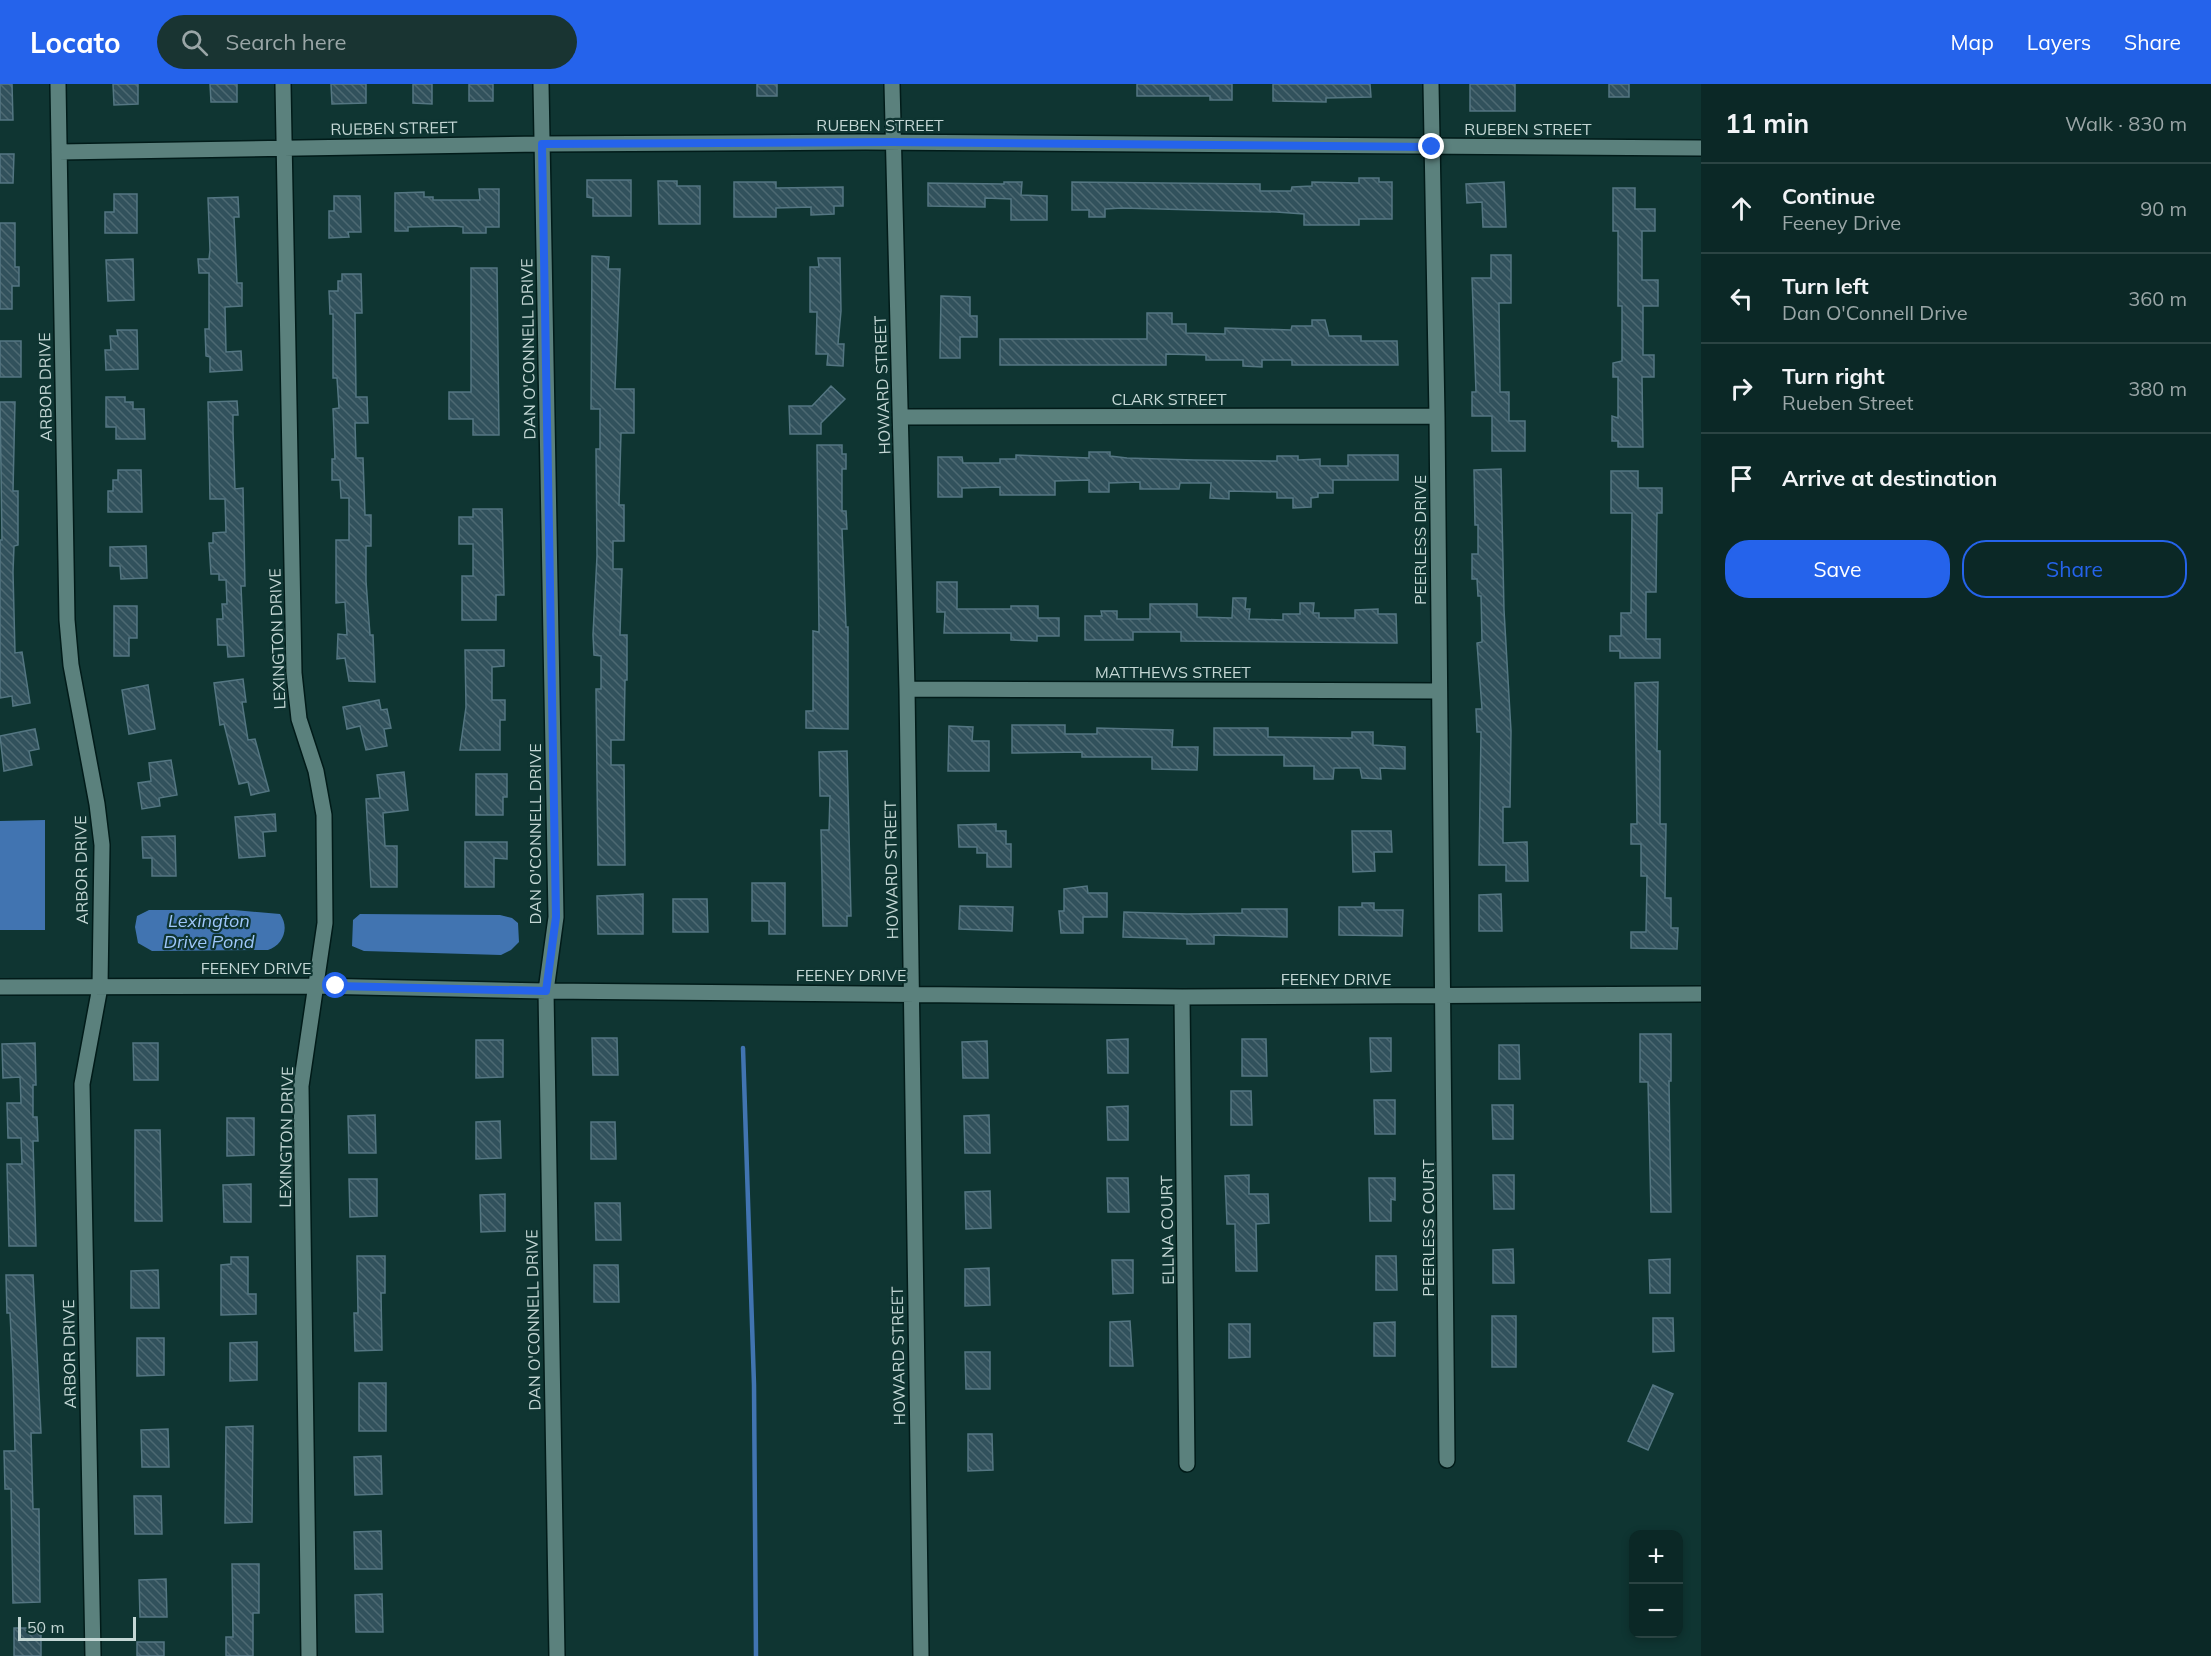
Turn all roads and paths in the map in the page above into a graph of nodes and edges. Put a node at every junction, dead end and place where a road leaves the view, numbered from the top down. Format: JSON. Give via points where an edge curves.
{"nodes":[{"id":1,"x":58,"y":84,"type":"edge"},
{"id":2,"x":283,"y":84,"type":"edge"},
{"id":3,"x":541,"y":84,"type":"edge"},
{"id":4,"x":892,"y":84,"type":"edge"},
{"id":5,"x":1431,"y":84,"type":"edge"},
{"id":6,"x":893,"y":142,"type":"junction"},
{"id":7,"x":542,"y":144,"type":"junction"},
{"id":8,"x":1432,"y":147,"type":"junction"},
{"id":9,"x":284,"y":148,"type":"junction"},
{"id":10,"x":1701,"y":148,"type":"edge"},
{"id":11,"x":59,"y":152,"type":"junction"},
{"id":12,"x":1437,"y":416,"type":"junction"},
{"id":13,"x":901,"y":417,"type":"junction"},
{"id":14,"x":907,"y":689,"type":"junction"},
{"id":15,"x":1439,"y":691,"type":"junction"},
{"id":16,"x":315,"y":986,"type":"junction"},
{"id":17,"x":0,"y":987,"type":"edge"},
{"id":18,"x":100,"y":987,"type":"junction"},
{"id":19,"x":546,"y":991,"type":"junction"},
{"id":20,"x":910,"y":993,"type":"junction"},
{"id":21,"x":1701,"y":994,"type":"edge"},
{"id":22,"x":1444,"y":996,"type":"junction"},
{"id":23,"x":1182,"y":997,"type":"junction"},
{"id":24,"x":1447,"y":1460,"type":"dead end"},
{"id":25,"x":1187,"y":1464,"type":"dead end"},
{"id":26,"x":93,"y":1656,"type":"edge"},
{"id":27,"x":309,"y":1656,"type":"edge"},
{"id":28,"x":557,"y":1656,"type":"edge"},
{"id":29,"x":921,"y":1656,"type":"edge"}],
"edges":[{"from":1,"to":11,"type":"street","name":"ARBOR DRIVE"},
{"from":2,"to":9,"type":"street","name":"LEXINGTON DRIVE"},
{"from":3,"to":7,"type":"street","name":"DAN O'CONNELL DRIVE"},
{"from":4,"to":6,"type":"street","name":"HOWARD STREET"},
{"from":5,"to":8,"type":"street","name":"PEERLESS DRIVE"},
{"from":6,"to":7,"type":"street","name":"RUEBEN STREET"},
{"from":6,"to":8,"type":"street","name":"RUEBEN STREET"},
{"from":6,"to":13,"type":"street","name":"HOWARD STREET"},
{"from":7,"to":9,"type":"street","name":"RUEBEN STREET"},
{"from":7,"to":19,"type":"street","name":"DAN O'CONNELL DRIVE","via":[[556,917]]},
{"from":8,"to":10,"type":"street","name":"RUEBEN STREET"},
{"from":8,"to":12,"type":"street","name":"PEERLESS DRIVE"},
{"from":9,"to":11,"type":"street","name":"RUEBEN STREET"},
{"from":9,"to":16,"type":"street","name":"LEXINGTON DRIVE","via":[[294,673],[298,718],[316,771],[324,815],[325,923]]},
{"from":11,"to":18,"type":"street","name":"ARBOR DRIVE","via":[[67,620],[71,666],[102,845]]},
{"from":12,"to":13,"type":"street","name":"CLARK STREET"},
{"from":12,"to":15,"type":"street","name":"PEERLESS DRIVE"},
{"from":13,"to":14,"type":"street","name":"HOWARD STREET"},
{"from":14,"to":15,"type":"street","name":"MATTHEWS STREET"},
{"from":14,"to":20,"type":"street","name":"HOWARD STREET"},
{"from":15,"to":22,"type":"street","name":"PEERLESS DRIVE"},
{"from":16,"to":18,"type":"street","name":"FEENEY DRIVE"},
{"from":16,"to":19,"type":"street","name":"FEENEY DRIVE"},
{"from":16,"to":27,"type":"street","name":"LEXINGTON DRIVE","via":[[301,1086]]},
{"from":17,"to":18,"type":"street","name":"FEENEY DRIVE"},
{"from":18,"to":26,"type":"street","name":"ARBOR DRIVE","via":[[82,1084]]},
{"from":19,"to":20,"type":"street","name":"FEENEY DRIVE"},
{"from":19,"to":28,"type":"street","name":"DAN O'CONNELL DRIVE"},
{"from":20,"to":23,"type":"street","name":"FEENEY DRIVE"},
{"from":20,"to":29,"type":"street","name":"HOWARD STREET"},
{"from":21,"to":22,"type":"street","name":"FEENEY DRIVE"},
{"from":22,"to":23,"type":"street","name":"FEENEY DRIVE"},
{"from":22,"to":24,"type":"street","name":"PEERLESS COURT"},
{"from":23,"to":25,"type":"street","name":"ELLNA COURT"}]}
